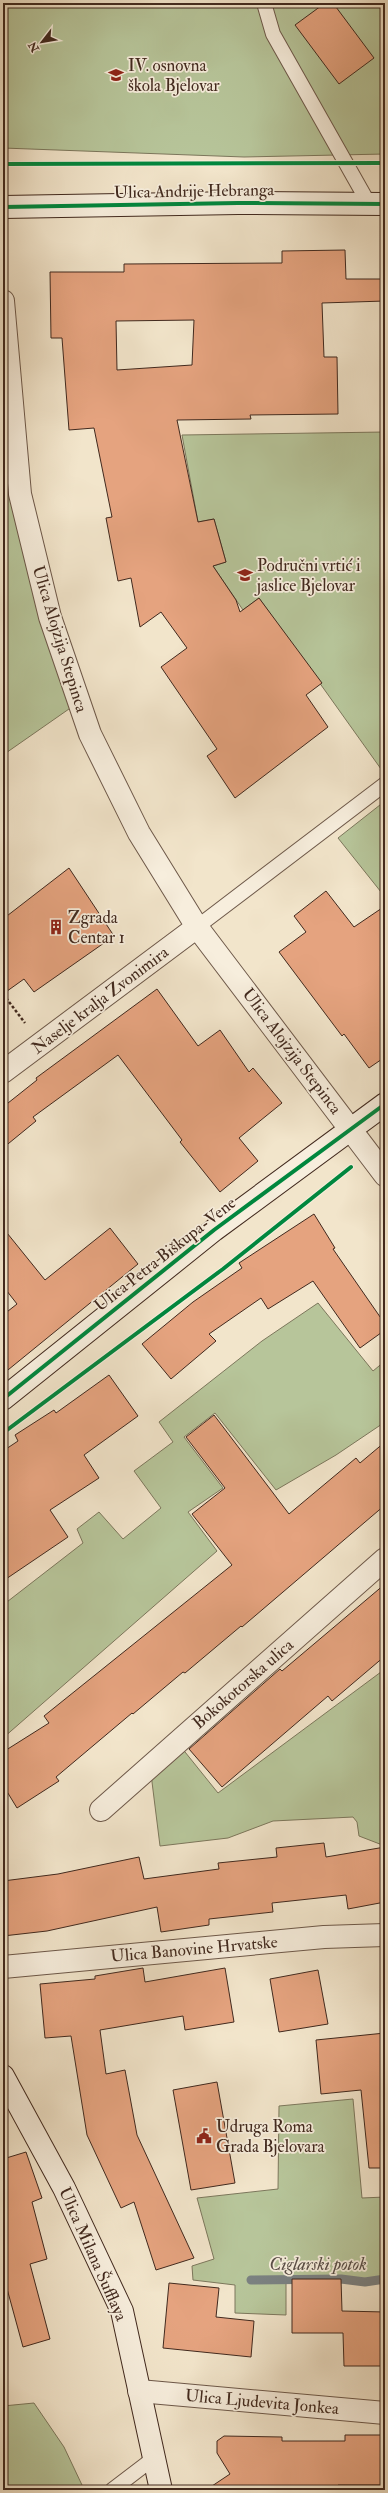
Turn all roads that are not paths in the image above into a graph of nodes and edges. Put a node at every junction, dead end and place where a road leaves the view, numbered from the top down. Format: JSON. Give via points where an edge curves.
{"nodes":[{"id":1,"x":264,"y":3,"type":"edge"},
{"id":2,"x":377,"y":204,"type":"edge"},
{"id":3,"x":3,"y":207,"type":"edge"},
{"id":4,"x":3,"y":301,"type":"edge"},
{"id":5,"x":11,"y":495,"type":"edge"},
{"id":6,"x":385,"y":784,"type":"edge"},
{"id":7,"x":197,"y":927,"type":"junction"},
{"id":8,"x":3,"y":1072,"type":"edge"},
{"id":9,"x":385,"y":1104,"type":"edge"},
{"id":10,"x":351,"y":1130,"type":"junction"},
{"id":11,"x":385,"y":1175,"type":"edge"},
{"id":12,"x":3,"y":1399,"type":"edge"},
{"id":13,"x":385,"y":1559,"type":"edge"},
{"id":14,"x":101,"y":1810,"type":"dead end"},
{"id":15,"x":385,"y":1935,"type":"edge"},
{"id":16,"x":3,"y":1967,"type":"edge"},
{"id":17,"x":3,"y":2076,"type":"edge"},
{"id":18,"x":139,"y":2391,"type":"junction"},
{"id":19,"x":385,"y":2413,"type":"edge"},
{"id":20,"x":154,"y":2458,"type":"junction"},
{"id":21,"x":112,"y":2490,"type":"edge"},
{"id":22,"x":161,"y":2490,"type":"edge"}],
"edges":[{"from":1,"to":2,"type":"lane","via":[[273,34]]},
{"from":2,"to":3,"type":"street","name":"Ulica Andrije Hebranga","via":[[238,202]]},
{"from":4,"to":5,"type":"street","name":"Ulica Alojzija Stepinca"},
{"from":5,"to":7,"type":"street","name":"Ulica Alojzija Stepinca","via":[[90,734],[139,833]]},
{"from":6,"to":7,"type":"lane"},
{"from":7,"to":8,"type":"street","name":"Naselje kralja Zvonimira"},
{"from":7,"to":10,"type":"street","name":"Ulica Alojzija Stepinca"},
{"from":9,"to":10,"type":"street","name":"Ulica Petra Biškupa-Vene"},
{"from":10,"to":11,"type":"street","name":"Ulica Alojzija Stepinca"},
{"from":10,"to":12,"type":"street","name":"Ulica Petra Biškupa-Vene","via":[[214,1230]]},
{"from":13,"to":14,"type":"street","name":"Bokokotorska ulica"},
{"from":15,"to":16,"type":"street","name":"Ulica Banovine Hrvatske","via":[[324,1936]]},
{"from":17,"to":18,"type":"street","name":"Ulica Milana Šufflaya","via":[[64,2188],[122,2311]]},
{"from":18,"to":19,"type":"street","name":"Ulica Ljudevita Jonkea"},
{"from":18,"to":20,"type":"street","name":"Ulica Milana Šufflaya"},
{"from":20,"to":21,"type":"lane"},
{"from":20,"to":22,"type":"street","name":"Ulica Milana Šufflaya"}]}
